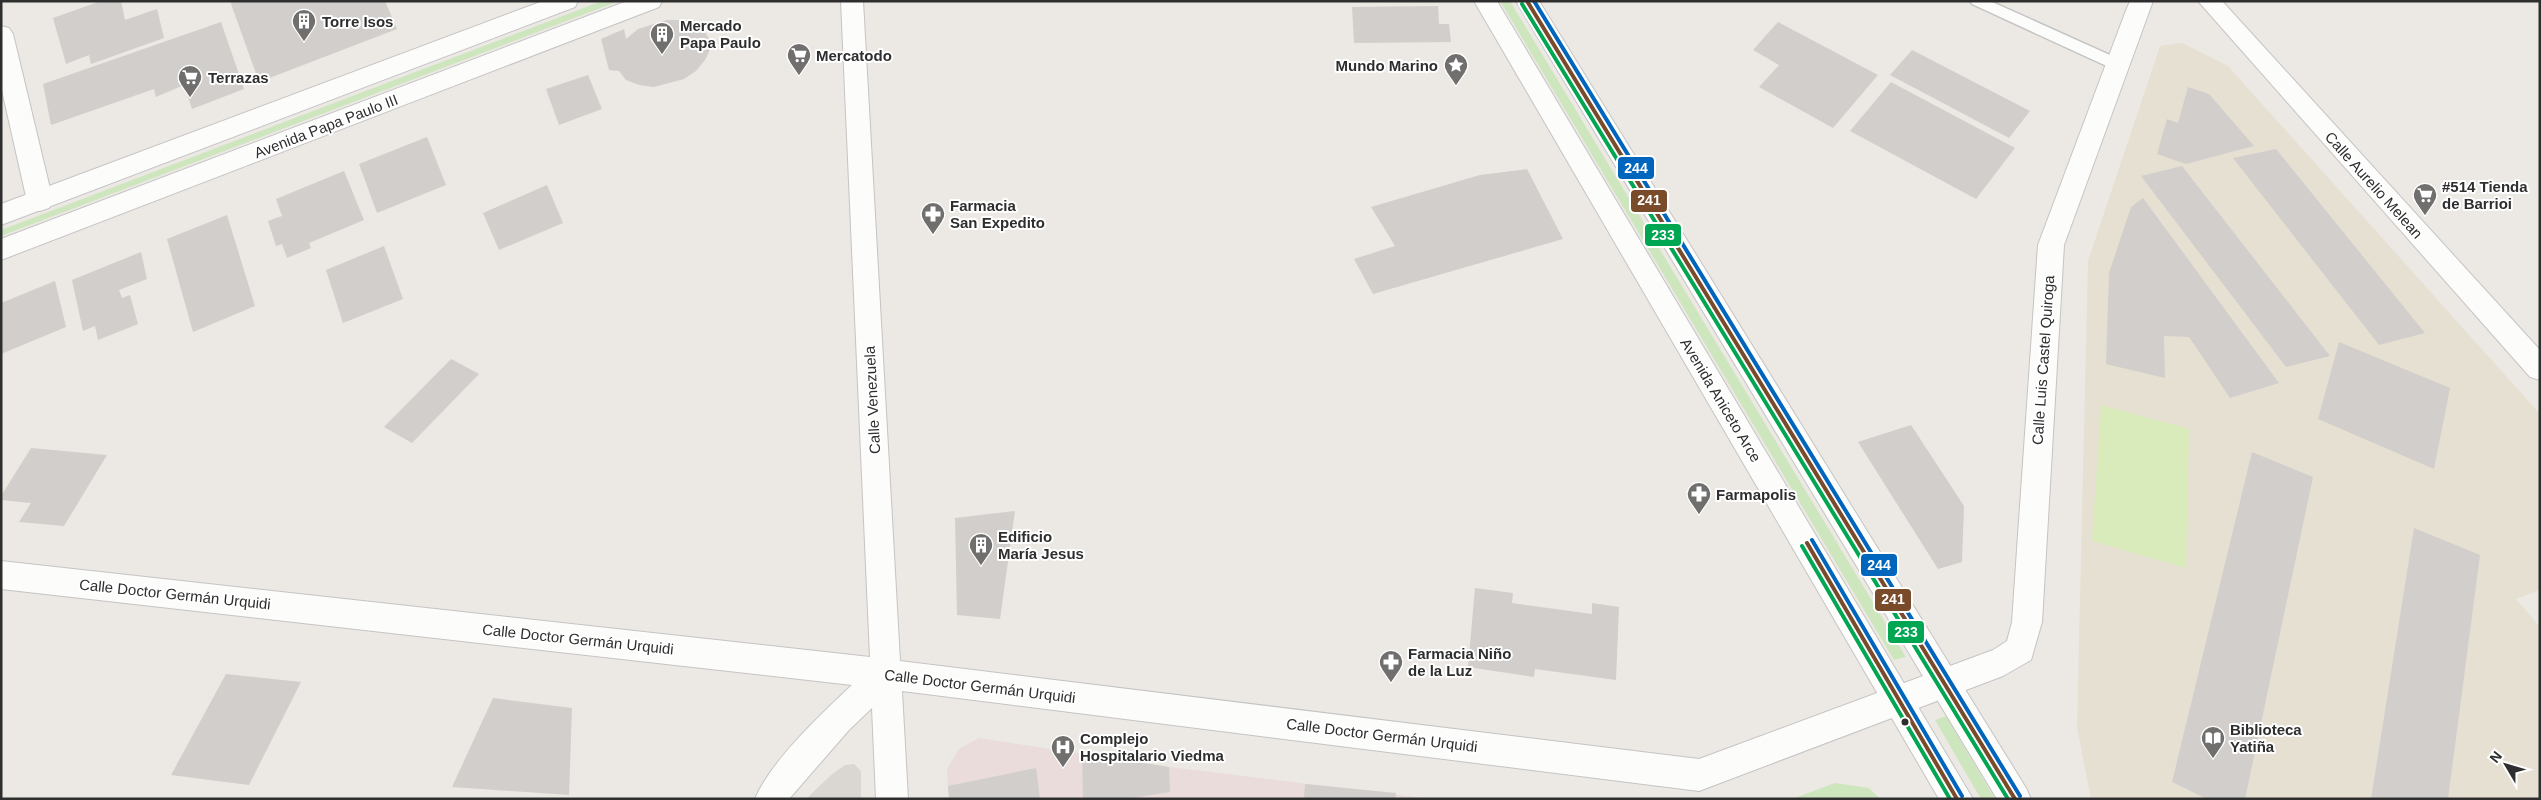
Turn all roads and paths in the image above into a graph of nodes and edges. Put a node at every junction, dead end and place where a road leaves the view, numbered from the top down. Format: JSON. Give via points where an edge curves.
{"nodes":[{"id":1,"x":567,"y":1,"type":"edge"},
{"id":2,"x":651,"y":1,"type":"edge"},
{"id":3,"x":852,"y":1,"type":"edge"},
{"id":4,"x":1486,"y":1,"type":"edge"},
{"id":5,"x":1527,"y":1,"type":"edge"},
{"id":6,"x":1977,"y":1,"type":"edge"},
{"id":7,"x":2142,"y":1,"type":"edge"},
{"id":8,"x":2208,"y":1,"type":"edge"},
{"id":9,"x":1,"y":34,"type":"edge"},
{"id":10,"x":2116,"y":64,"type":"junction"},
{"id":11,"x":40,"y":201,"type":"junction"},
{"id":12,"x":1,"y":215,"type":"edge"},
{"id":13,"x":1,"y":250,"type":"edge"},
{"id":14,"x":2540,"y":369,"type":"edge"},
{"id":15,"x":1,"y":575,"type":"edge"},
{"id":16,"x":886,"y":674,"type":"junction"},
{"id":17,"x":1943,"y":682,"type":"junction"},
{"id":18,"x":1899,"y":699,"type":"junction"},
{"id":19,"x":771,"y":799,"type":"edge"},
{"id":20,"x":892,"y":799,"type":"edge"},
{"id":21,"x":1957,"y":799,"type":"edge"},
{"id":22,"x":2015,"y":799,"type":"edge"}],
"edges":[{"from":1,"to":11,"type":"street","name":"Avenida Papa Paulo III"},
{"from":2,"to":13,"type":"street","name":"Avenida Papa Paulo III"},
{"from":3,"to":16,"type":"street","name":"Calle Venezuela"},
{"from":4,"to":18,"type":"street","name":"Avenida Aniceto Arce"},
{"from":5,"to":17,"type":"street"},
{"from":6,"to":10,"type":"lane"},
{"from":7,"to":10,"type":"street","name":"Calle Luis Castel Quiroga"},
{"from":8,"to":14,"type":"street","name":"Calle Aurelio Melean"},
{"from":9,"to":11,"type":"street"},
{"from":10,"to":17,"type":"street","name":"Calle Luis Castel Quiroga","via":[[2051,245],[2027,622],[2020,650],[2003,661]]},
{"from":11,"to":12,"type":"street","name":"Avenida Papa Paulo III"},
{"from":15,"to":16,"type":"street","name":"Calle Doctor Germán Urquidi"},
{"from":16,"to":18,"type":"street","name":"Calle Doctor Germán Urquidi","via":[[1699,775]]},
{"from":16,"to":19,"type":"street","via":[[838,719]]},
{"from":16,"to":20,"type":"street","name":"Calle Venezuela"},
{"from":17,"to":18,"type":"street","name":"Calle Doctor Germán Urquidi"},
{"from":17,"to":22,"type":"street"},
{"from":18,"to":21,"type":"street","name":"Avenida Aniceto Arce"}]}
